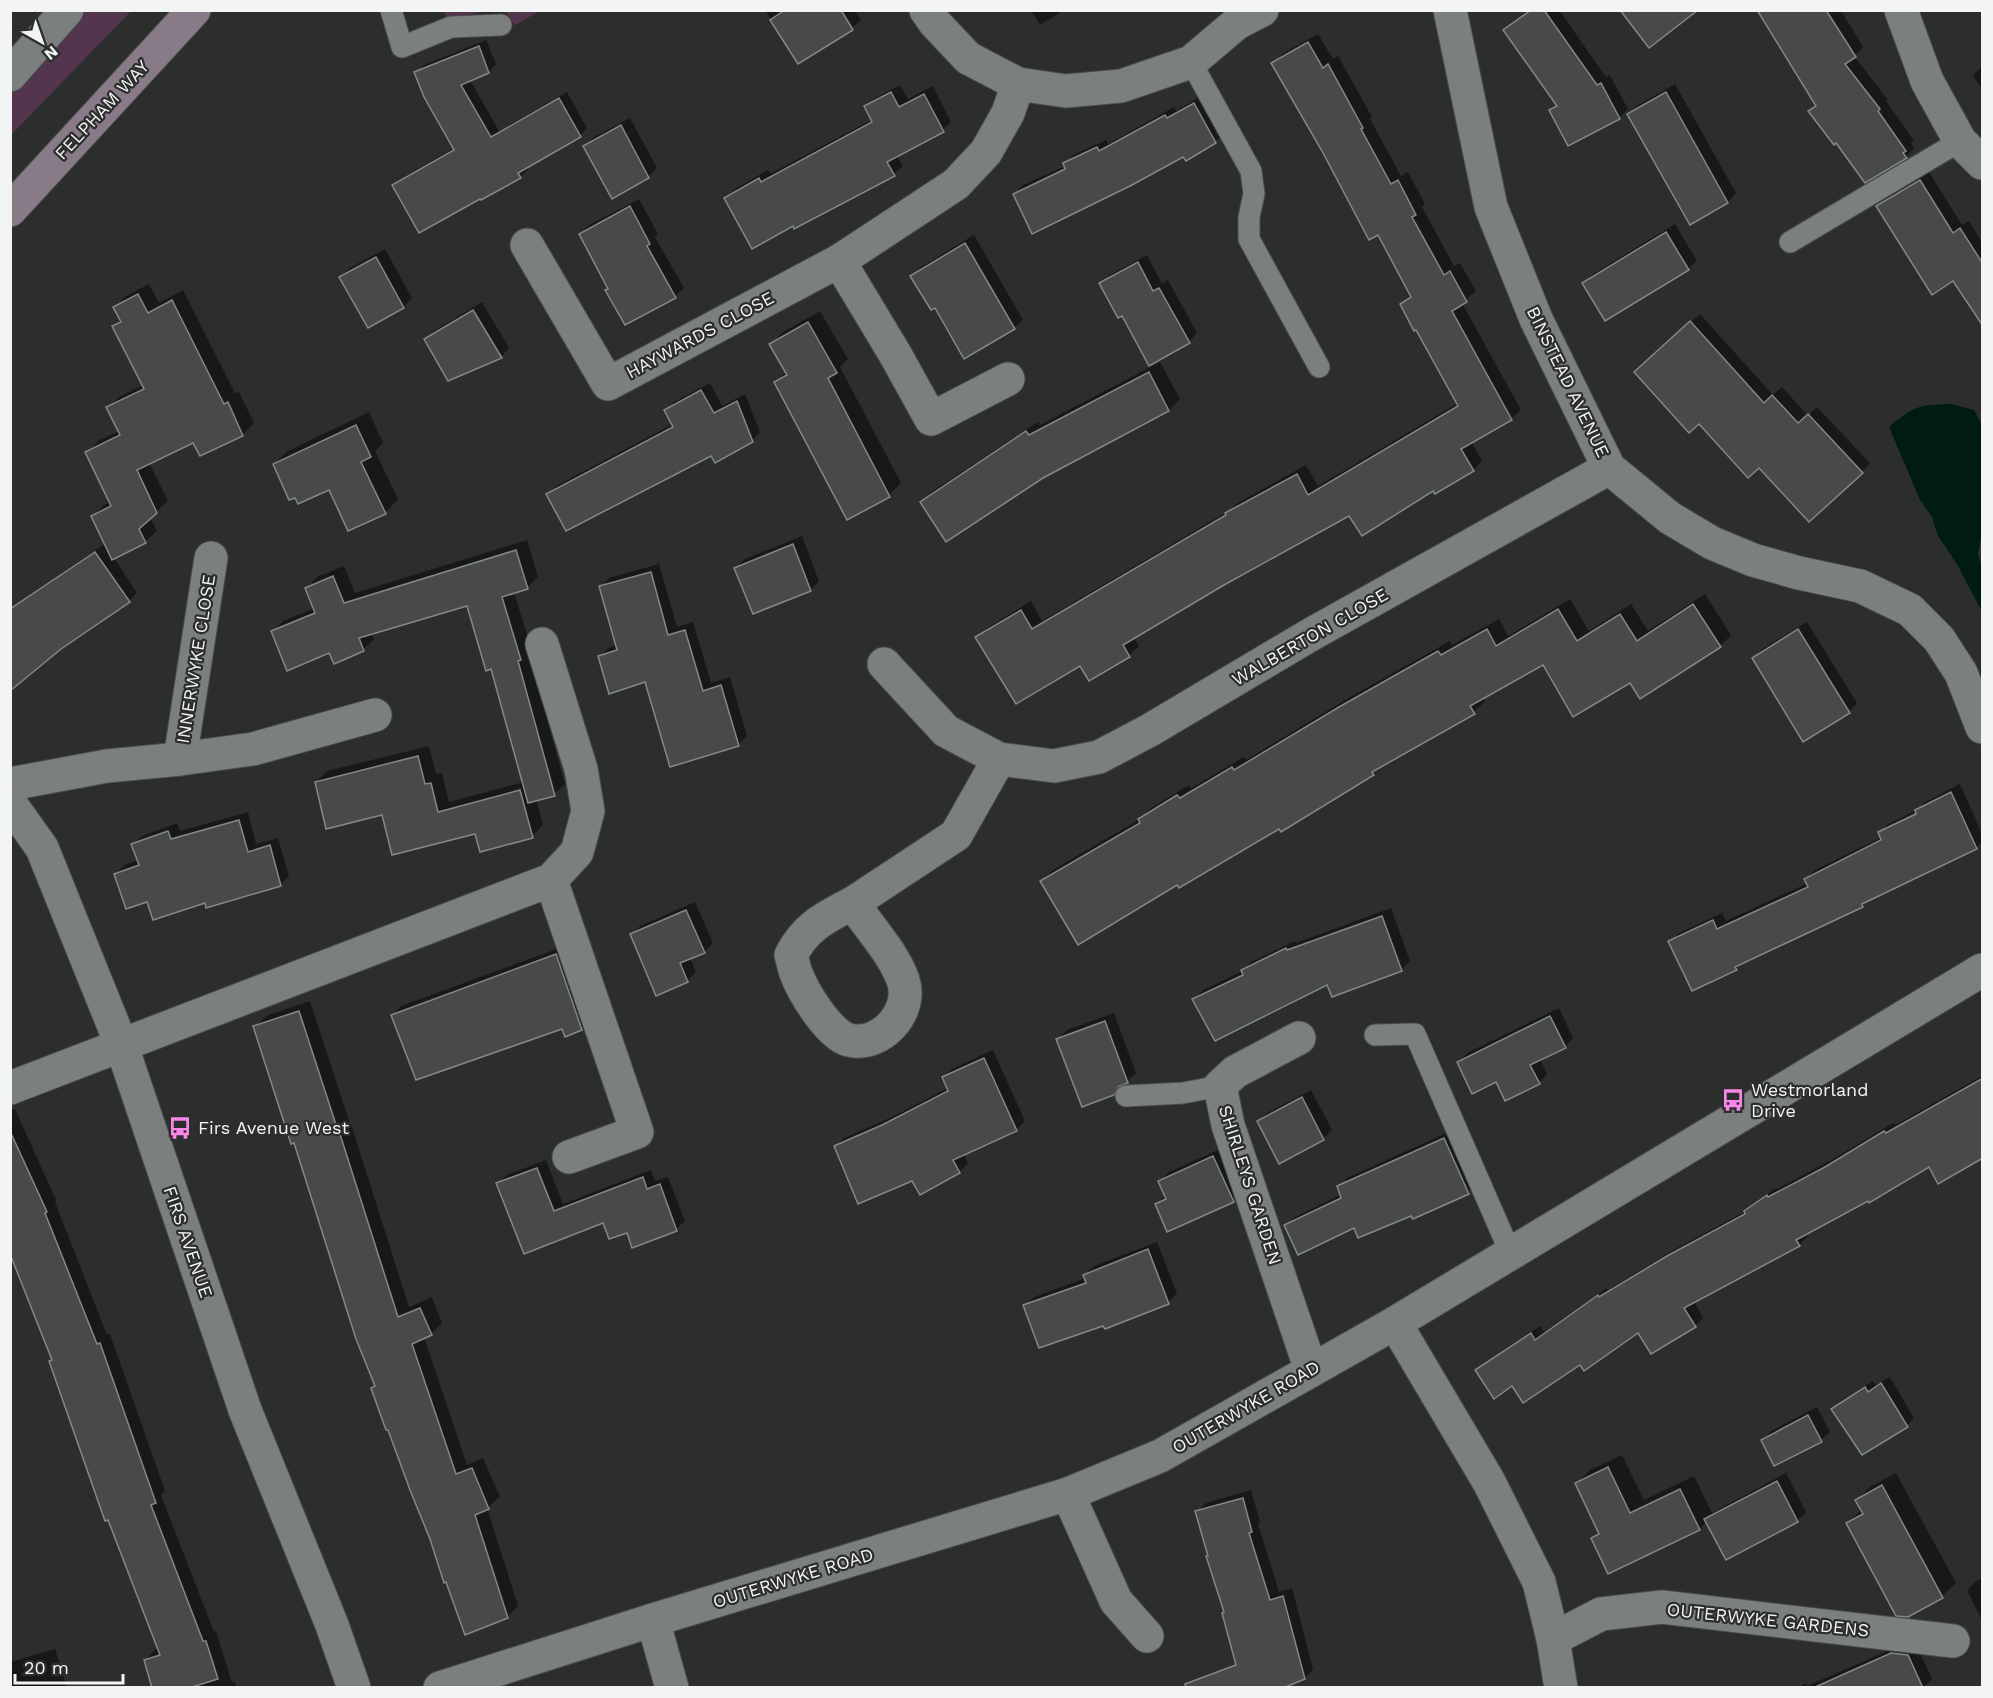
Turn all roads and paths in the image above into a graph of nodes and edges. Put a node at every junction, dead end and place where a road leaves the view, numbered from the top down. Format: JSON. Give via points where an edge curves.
{"nodes":[{"id":1,"x":67,"y":10,"type":"edge"},
{"id":2,"x":194,"y":10,"type":"edge"},
{"id":3,"x":391,"y":10,"type":"edge"},
{"id":4,"x":926,"y":10,"type":"edge"},
{"id":5,"x":1262,"y":10,"type":"edge"},
{"id":6,"x":1450,"y":10,"type":"edge"},
{"id":7,"x":1901,"y":10,"type":"edge"},
{"id":8,"x":501,"y":25,"type":"dead end"},
{"id":9,"x":1191,"y":62,"type":"junction"},
{"id":10,"x":10,"y":75,"type":"edge"},
{"id":11,"x":1018,"y":84,"type":"junction"},
{"id":12,"x":1971,"y":152,"type":"edge"},
{"id":13,"x":10,"y":210,"type":"edge"},
{"id":14,"x":1790,"y":242,"type":"dead end"},
{"id":15,"x":527,"y":245,"type":"dead end"},
{"id":16,"x":839,"y":261,"type":"junction"},
{"id":17,"x":1320,"y":366,"type":"dead end"},
{"id":18,"x":1008,"y":379,"type":"dead end"},
{"id":19,"x":1609,"y":468,"type":"junction"},
{"id":20,"x":211,"y":558,"type":"dead end"},
{"id":21,"x":542,"y":644,"type":"dead end"},
{"id":22,"x":884,"y":663,"type":"dead end"},
{"id":23,"x":375,"y":715,"type":"dead end"},
{"id":24,"x":1983,"y":727,"type":"edge"},
{"id":25,"x":180,"y":759,"type":"junction"},
{"id":26,"x":999,"y":759,"type":"junction"},
{"id":27,"x":10,"y":784,"type":"edge"},
{"id":28,"x":10,"y":803,"type":"edge"},
{"id":29,"x":551,"y":880,"type":"junction"},
{"id":30,"x":853,"y":903,"type":"dead end"},
{"id":31,"x":1983,"y":970,"type":"edge"},
{"id":32,"x":1375,"y":1035,"type":"dead end"},
{"id":33,"x":1299,"y":1038,"type":"dead end"},
{"id":34,"x":121,"y":1044,"type":"junction"},
{"id":35,"x":1220,"y":1086,"type":"junction"},
{"id":36,"x":10,"y":1088,"type":"edge"},
{"id":37,"x":1126,"y":1096,"type":"dead end"},
{"id":38,"x":569,"y":1157,"type":"dead end"},
{"id":39,"x":1510,"y":1252,"type":"junction"},
{"id":40,"x":1395,"y":1323,"type":"junction"},
{"id":41,"x":1311,"y":1370,"type":"junction"},
{"id":42,"x":1068,"y":1494,"type":"junction"},
{"id":43,"x":653,"y":1620,"type":"junction"},
{"id":44,"x":1147,"y":1636,"type":"dead end"},
{"id":45,"x":1553,"y":1639,"type":"junction"},
{"id":46,"x":1953,"y":1641,"type":"dead end"},
{"id":47,"x":354,"y":1688,"type":"edge"},
{"id":48,"x":440,"y":1688,"type":"edge"},
{"id":49,"x":672,"y":1688,"type":"edge"},
{"id":50,"x":1561,"y":1688,"type":"edge"}],
"edges":[{"from":1,"to":10,"type":"street"},
{"from":2,"to":13,"type":"main road","name":"FELPHAM WAY"},
{"from":3,"to":8,"type":"lane","via":[[402,47],[451,27]]},
{"from":4,"to":11,"type":"street","via":[[968,58]]},
{"from":5,"to":9,"type":"street","via":[[1237,23]]},
{"from":6,"to":19,"type":"street","name":"BINSTEAD AVENUE","via":[[1491,207],[1536,319]]},
{"from":7,"to":12,"type":"street","via":[[1927,81]]},
{"from":9,"to":11,"type":"street","via":[[1121,86],[1066,91]]},
{"from":9,"to":17,"type":"lane","via":[[1251,171],[1254,194],[1249,239]]},
{"from":11,"to":16,"type":"street","name":"HAYWARDS CLOSE","via":[[1008,113],[986,152],[956,184]]},
{"from":12,"to":14,"type":"lane"},
{"from":15,"to":16,"type":"street","name":"HAYWARDS CLOSE","via":[[609,384]]},
{"from":16,"to":18,"type":"street","via":[[931,419]]},
{"from":19,"to":24,"type":"street","name":"BINSTEAD AVENUE","via":[[1670,518],[1712,543],[1753,560],[1860,586],[1910,610],[1939,639],[1961,673]]},
{"from":19,"to":26,"type":"street","name":"WALBERTON CLOSE","via":[[1099,758],[1054,766]]},
{"from":20,"to":25,"type":"street","name":"INNERWYKE CLOSE"},
{"from":21,"to":29,"type":"street","via":[[581,769],[588,811],[577,852]]},
{"from":22,"to":26,"type":"street","name":"WALBERTON CLOSE","via":[[946,731]]},
{"from":23,"to":25,"type":"street","name":"INNERWYKE CLOSE","via":[[254,749]]},
{"from":25,"to":27,"type":"street","name":"INNERWYKE CLOSE","via":[[106,766]]},
{"from":26,"to":30,"type":"street","via":[[956,835]]},
{"from":28,"to":34,"type":"street","name":"FIRS AVENUE","via":[[42,848]]},
{"from":29,"to":34,"type":"street"},
{"from":29,"to":38,"type":"street","via":[[638,1132]]},
{"from":31,"to":39,"type":"street","name":"OUTERWYKE ROAD"},
{"from":32,"to":39,"type":"lane","via":[[1415,1034]]},
{"from":33,"to":35,"type":"street","name":"SHIRLEYS GARDEN","via":[[1235,1072]]},
{"from":34,"to":36,"type":"street"},
{"from":34,"to":47,"type":"street","name":"FIRS AVENUE","via":[[245,1410]]},
{"from":35,"to":37,"type":"lane","via":[[1183,1093]]},
{"from":35,"to":41,"type":"street","name":"SHIRLEYS GARDEN","via":[[1228,1125]]},
{"from":39,"to":40,"type":"street","name":"OUTERWYKE ROAD"},
{"from":40,"to":41,"type":"street","name":"OUTERWYKE ROAD"},
{"from":40,"to":45,"type":"street","via":[[1490,1482],[1539,1582]]},
{"from":41,"to":42,"type":"street","name":"OUTERWYKE ROAD","via":[[1160,1456]]},
{"from":42,"to":43,"type":"street","name":"OUTERWYKE ROAD"},
{"from":42,"to":44,"type":"street","via":[[1116,1601]]},
{"from":43,"to":48,"type":"street","name":"OUTERWYKE ROAD"},
{"from":43,"to":49,"type":"street"},
{"from":45,"to":46,"type":"street","name":"OUTERWYKE GARDENS","via":[[1601,1614],[1662,1607]]},
{"from":45,"to":50,"type":"street"}]}
